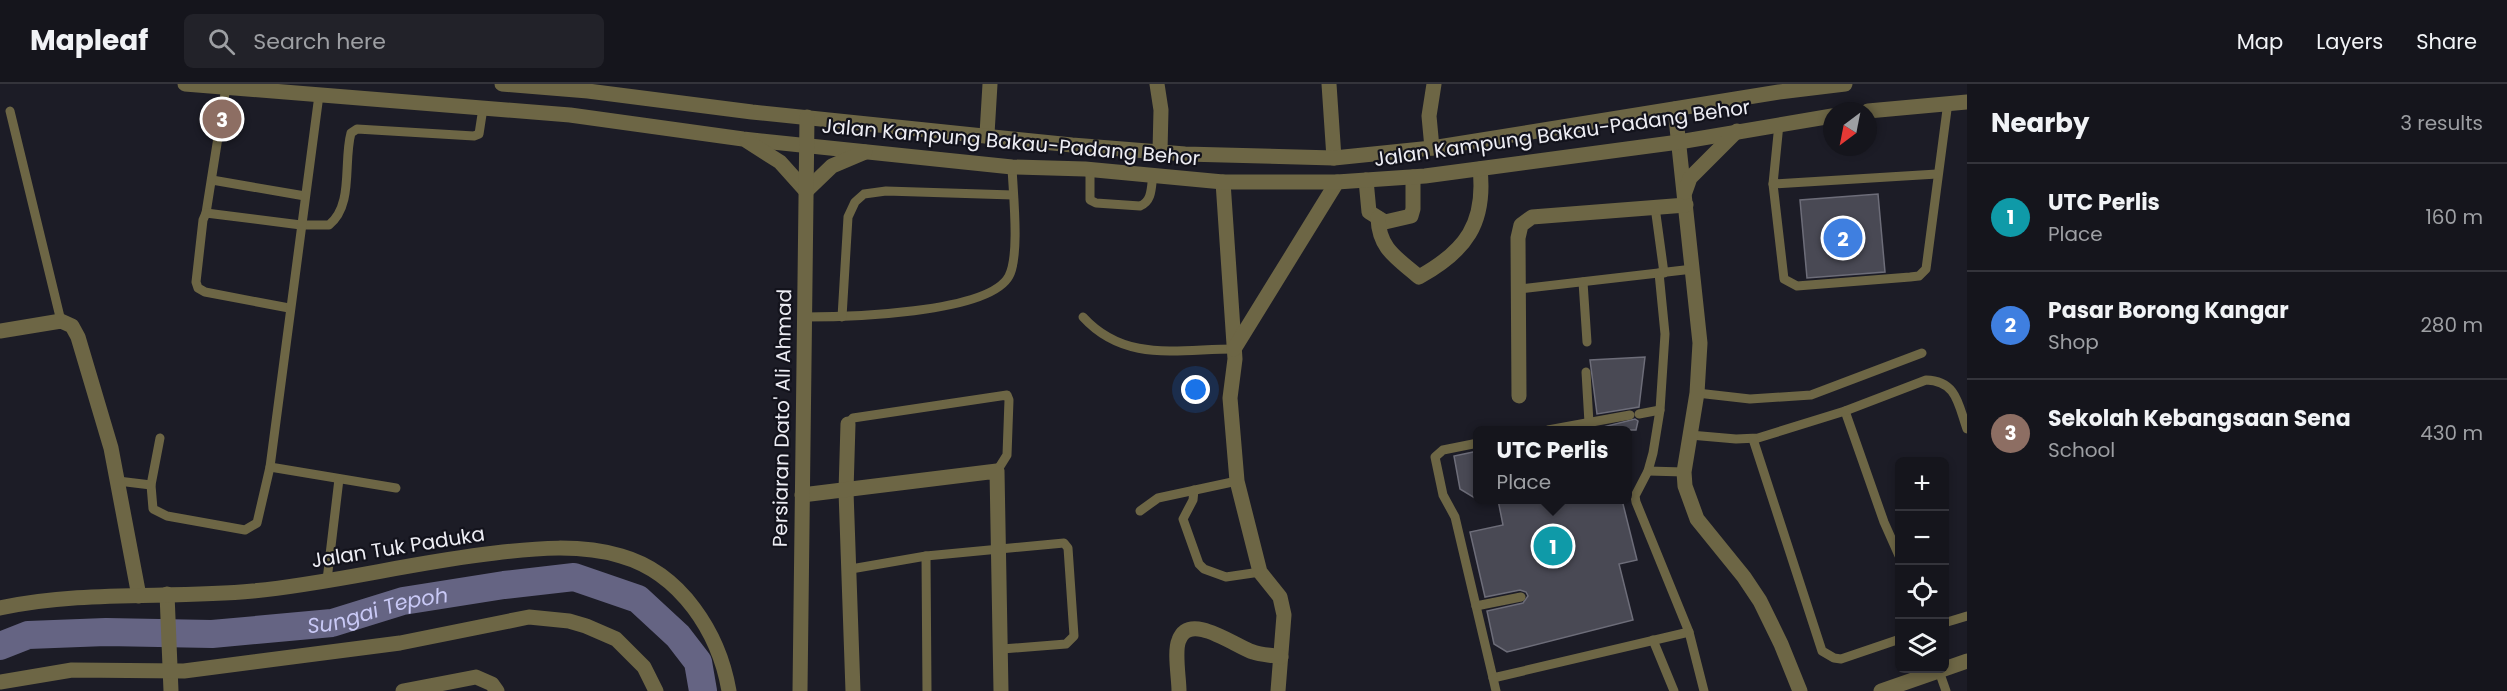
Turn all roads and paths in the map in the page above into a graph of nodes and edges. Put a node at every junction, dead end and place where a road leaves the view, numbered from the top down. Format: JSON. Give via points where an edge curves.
{"nodes":[{"id":1,"x":185,"y":84,"type":"edge"},
{"id":2,"x":502,"y":84,"type":"edge"},
{"id":3,"x":990,"y":84,"type":"edge"},
{"id":4,"x":1157,"y":84,"type":"edge"},
{"id":5,"x":1329,"y":84,"type":"edge"},
{"id":6,"x":1434,"y":84,"type":"edge"},
{"id":7,"x":1845,"y":84,"type":"edge"},
{"id":8,"x":226,"y":87,"type":"junction"},
{"id":9,"x":587,"y":88,"type":"edge"},
{"id":10,"x":319,"y":95,"type":"junction"},
{"id":11,"x":1948,"y":102,"type":"junction"},
{"id":12,"x":1967,"y":102,"type":"edge"},
{"id":13,"x":483,"y":108,"type":"junction"},
{"id":14,"x":1675,"y":109,"type":"junction"},
{"id":15,"x":1877,"y":110,"type":"edge"},
{"id":16,"x":10,"y":111,"type":"dead end"},
{"id":17,"x":807,"y":117,"type":"junction"},
{"id":18,"x":1823,"y":117,"type":"edge"},
{"id":19,"x":1779,"y":124,"type":"junction"},
{"id":20,"x":1737,"y":131,"type":"junction"},
{"id":21,"x":987,"y":134,"type":"junction"},
{"id":22,"x":743,"y":139,"type":"junction"},
{"id":23,"x":1679,"y":142,"type":"junction"},
{"id":24,"x":807,"y":145,"type":"junction"},
{"id":25,"x":1432,"y":148,"type":"junction"},
{"id":26,"x":870,"y":151,"type":"junction"},
{"id":27,"x":1160,"y":151,"type":"junction"},
{"id":28,"x":1334,"y":158,"type":"junction"},
{"id":29,"x":1012,"y":167,"type":"junction"},
{"id":30,"x":1480,"y":169,"type":"junction"},
{"id":31,"x":1090,"y":170,"type":"junction"},
{"id":32,"x":1153,"y":174,"type":"junction"},
{"id":33,"x":1937,"y":174,"type":"junction"},
{"id":34,"x":1413,"y":177,"type":"junction"},
{"id":35,"x":212,"y":180,"type":"junction"},
{"id":36,"x":1366,"y":180,"type":"junction"},
{"id":37,"x":1223,"y":182,"type":"junction"},
{"id":38,"x":1337,"y":182,"type":"junction"},
{"id":39,"x":1773,"y":184,"type":"junction"},
{"id":40,"x":806,"y":191,"type":"junction"},
{"id":41,"x":1013,"y":195,"type":"junction"},
{"id":42,"x":305,"y":196,"type":"junction"},
{"id":43,"x":1685,"y":198,"type":"junction"},
{"id":44,"x":1655,"y":207,"type":"junction"},
{"id":45,"x":206,"y":213,"type":"junction"},
{"id":46,"x":1377,"y":219,"type":"junction"},
{"id":47,"x":301,"y":225,"type":"junction"},
{"id":48,"x":1693,"y":269,"type":"junction"},
{"id":49,"x":1661,"y":273,"type":"junction"},
{"id":50,"x":1583,"y":282,"type":"junction"},
{"id":51,"x":1519,"y":289,"type":"junction"},
{"id":52,"x":289,"y":308,"type":"junction"},
{"id":53,"x":804,"y":317,"type":"junction"},
{"id":54,"x":842,"y":317,"type":"junction"},
{"id":55,"x":1083,"y":317,"type":"dead end"},
{"id":56,"x":67,"y":323,"type":"junction"},
{"id":57,"x":0,"y":331,"type":"edge"},
{"id":58,"x":1587,"y":342,"type":"dead end"},
{"id":59,"x":1234,"y":349,"type":"junction"},
{"id":60,"x":1922,"y":353,"type":"dead end"},
{"id":61,"x":1586,"y":372,"type":"dead end"},
{"id":62,"x":1697,"y":393,"type":"junction"},
{"id":63,"x":1519,"y":396,"type":"dead end"},
{"id":64,"x":1660,"y":410,"type":"junction"},
{"id":65,"x":1845,"y":411,"type":"junction"},
{"id":66,"x":1589,"y":423,"type":"junction"},
{"id":67,"x":848,"y":424,"type":"joint"},
{"id":68,"x":1571,"y":426,"type":"edge"},
{"id":69,"x":1967,"y":429,"type":"edge"},
{"id":70,"x":1690,"y":435,"type":"junction"},
{"id":71,"x":160,"y":438,"type":"dead end"},
{"id":72,"x":1753,"y":439,"type":"junction"},
{"id":73,"x":1473,"y":444,"type":"edge"},
{"id":74,"x":270,"y":467,"type":"junction"},
{"id":75,"x":997,"y":471,"type":"junction"},
{"id":76,"x":1648,"y":471,"type":"junction"},
{"id":77,"x":1684,"y":472,"type":"junction"},
{"id":78,"x":339,"y":479,"type":"junction"},
{"id":79,"x":117,"y":481,"type":"junction"},
{"id":80,"x":1236,"y":481,"type":"junction"},
{"id":81,"x":150,"y":485,"type":"junction"},
{"id":82,"x":396,"y":488,"type":"dead end"},
{"id":83,"x":1194,"y":490,"type":"junction"},
{"id":84,"x":846,"y":491,"type":"junction"},
{"id":85,"x":802,"y":495,"type":"junction"},
{"id":86,"x":1140,"y":512,"type":"dead end"},
{"id":87,"x":1895,"y":547,"type":"edge"},
{"id":88,"x":999,"y":549,"type":"junction"},
{"id":89,"x":926,"y":556,"type":"junction"},
{"id":90,"x":851,"y":569,"type":"junction"},
{"id":91,"x":1260,"y":572,"type":"junction"},
{"id":92,"x":327,"y":580,"type":"junction"},
{"id":93,"x":167,"y":594,"type":"junction"},
{"id":94,"x":139,"y":596,"type":"junction"},
{"id":95,"x":1521,"y":597,"type":"dead end"},
{"id":96,"x":1476,"y":606,"type":"junction"},
{"id":97,"x":0,"y":608,"type":"edge"},
{"id":98,"x":1967,"y":616,"type":"edge"},
{"id":99,"x":1949,"y":621,"type":"edge"},
{"id":100,"x":1689,"y":632,"type":"junction"},
{"id":101,"x":1653,"y":640,"type":"junction"},
{"id":102,"x":1895,"y":640,"type":"edge"},
{"id":103,"x":1002,"y":649,"type":"junction"},
{"id":104,"x":1281,"y":657,"type":"junction"},
{"id":105,"x":1967,"y":661,"type":"edge"},
{"id":106,"x":1949,"y":668,"type":"edge"},
{"id":107,"x":170,"y":672,"type":"junction"},
{"id":108,"x":1934,"y":673,"type":"edge"},
{"id":109,"x":1941,"y":673,"type":"edge"},
{"id":110,"x":1492,"y":678,"type":"junction"},
{"id":111,"x":0,"y":682,"type":"edge"},
{"id":112,"x":494,"y":687,"type":"edge"},
{"id":113,"x":171,"y":691,"type":"edge"},
{"id":114,"x":403,"y":691,"type":"edge"},
{"id":115,"x":656,"y":691,"type":"edge"},
{"id":116,"x":729,"y":691,"type":"edge"},
{"id":117,"x":800,"y":691,"type":"edge"},
{"id":118,"x":854,"y":691,"type":"edge"},
{"id":119,"x":927,"y":691,"type":"edge"},
{"id":120,"x":1001,"y":691,"type":"edge"},
{"id":121,"x":1179,"y":691,"type":"edge"},
{"id":122,"x":1278,"y":691,"type":"edge"},
{"id":123,"x":1496,"y":691,"type":"edge"},
{"id":124,"x":1674,"y":691,"type":"edge"},
{"id":125,"x":1704,"y":691,"type":"edge"},
{"id":126,"x":1800,"y":691,"type":"edge"},
{"id":127,"x":1881,"y":691,"type":"edge"},
{"id":128,"x":1946,"y":691,"type":"edge"}],
"edges":[{"from":1,"to":8,"type":"street","name":"Jalan Kampung Bakau-Padang Behor"},
{"from":2,"to":9,"type":"street","name":"Jalan Kampung Bakau-Padang Behor"},
{"from":3,"to":21,"type":"street"},
{"from":4,"to":27,"type":"street"},
{"from":5,"to":28,"type":"street"},
{"from":6,"to":25,"type":"street","via":[[1429,116]]},
{"from":7,"to":14,"type":"street","name":"Jalan Kampung Bakau-Padang Behor"},
{"from":8,"to":10,"type":"street","name":"Jalan Kampung Bakau-Padang Behor"},
{"from":8,"to":35,"type":"lane"},
{"from":9,"to":17,"type":"street","name":"Jalan Kampung Bakau-Padang Behor"},
{"from":10,"to":13,"type":"street","name":"Jalan Kampung Bakau-Padang Behor"},
{"from":10,"to":42,"type":"lane"},
{"from":11,"to":12,"type":"street"},
{"from":11,"to":15,"type":"street"},
{"from":11,"to":33,"type":"lane"},
{"from":13,"to":22,"type":"street","name":"Jalan Kampung Bakau-Padang Behor","via":[[570,115]]},
{"from":13,"to":47,"type":"lane","via":[[481,128],[474,136],[357,129],[348,143],[343,206],[338,218],[329,225]]},
{"from":14,"to":23,"type":"street"},
{"from":14,"to":25,"type":"street","name":"Jalan Kampung Bakau-Padang Behor"},
{"from":16,"to":56,"type":"lane"},
{"from":17,"to":21,"type":"street","name":"Jalan Kampung Bakau-Padang Behor"},
{"from":17,"to":24,"type":"street","name":"Persiaran Dato' Ali Ahmad"},
{"from":18,"to":19,"type":"street","name":"Jalan Kampung Bakau-Padang Behor"},
{"from":19,"to":20,"type":"street","name":"Jalan Kampung Bakau-Padang Behor"},
{"from":19,"to":39,"type":"lane"},
{"from":20,"to":23,"type":"street","name":"Jalan Kampung Bakau-Padang Behor"},
{"from":20,"to":43,"type":"street","via":[[1690,178]]},
{"from":21,"to":27,"type":"street","name":"Jalan Kampung Bakau-Padang Behor"},
{"from":22,"to":24,"type":"street","name":"Jalan Kampung Bakau-Padang Behor"},
{"from":22,"to":40,"type":"street","via":[[780,162]]},
{"from":23,"to":30,"type":"street","name":"Jalan Kampung Bakau-Padang Behor"},
{"from":23,"to":43,"type":"street"},
{"from":24,"to":26,"type":"street","name":"Jalan Kampung Bakau-Padang Behor"},
{"from":24,"to":40,"type":"street","name":"Persiaran Dato' Ali Ahmad"},
{"from":25,"to":28,"type":"street","name":"Jalan Kampung Bakau-Padang Behor"},
{"from":26,"to":29,"type":"street","name":"Jalan Kampung Bakau-Padang Behor"},
{"from":26,"to":40,"type":"street","via":[[832,166]]},
{"from":27,"to":28,"type":"street","name":"Jalan Kampung Bakau-Padang Behor"},
{"from":29,"to":31,"type":"street","name":"Jalan Kampung Bakau-Padang Behor"},
{"from":29,"to":41,"type":"lane"},
{"from":30,"to":34,"type":"street","name":"Jalan Kampung Bakau-Padang Behor"},
{"from":30,"to":46,"type":"street","via":[[1478,215],[1469,237],[1419,277],[1387,248],[1378,234]]},
{"from":31,"to":32,"type":"street","name":"Jalan Kampung Bakau-Padang Behor"},
{"from":31,"to":32,"type":"lane","via":[[1090,200],[1140,206],[1150,199]]},
{"from":32,"to":37,"type":"street","name":"Jalan Kampung Bakau-Padang Behor"},
{"from":33,"to":39,"type":"lane"},
{"from":33,"to":39,"type":"lane","via":[[1926,269],[1919,276],[1797,286],[1784,279],[1781,272]]},
{"from":34,"to":36,"type":"street","name":"Jalan Kampung Bakau-Padang Behor"},
{"from":34,"to":46,"type":"street","via":[[1411,216],[1385,222]]},
{"from":35,"to":42,"type":"lane"},
{"from":35,"to":45,"type":"lane"},
{"from":36,"to":38,"type":"street","name":"Jalan Kampung Bakau-Padang Behor"},
{"from":36,"to":46,"type":"street","via":[[1369,212]]},
{"from":37,"to":38,"type":"street","name":"Jalan Kampung Bakau-Padang Behor"},
{"from":37,"to":59,"type":"street"},
{"from":38,"to":59,"type":"street"},
{"from":40,"to":53,"type":"street","name":"Persiaran Dato' Ali Ahmad"},
{"from":41,"to":54,"type":"lane","via":[[1014,257],[1010,274],[997,290],[963,302],[913,311]]},
{"from":41,"to":54,"type":"lane","via":[[886,190],[864,194],[855,202],[848,218]]},
{"from":42,"to":47,"type":"lane"},
{"from":43,"to":44,"type":"street"},
{"from":43,"to":48,"type":"street"},
{"from":44,"to":49,"type":"lane"},
{"from":44,"to":51,"type":"street","via":[[1532,217],[1521,225],[1518,238]]},
{"from":45,"to":47,"type":"lane"},
{"from":45,"to":52,"type":"lane","via":[[198,288]]},
{"from":47,"to":52,"type":"lane"},
{"from":48,"to":49,"type":"lane"},
{"from":48,"to":62,"type":"street","via":[[1700,343]]},
{"from":49,"to":50,"type":"lane"},
{"from":49,"to":64,"type":"lane","via":[[1665,334]]},
{"from":50,"to":51,"type":"lane"},
{"from":50,"to":58,"type":"lane"},
{"from":51,"to":63,"type":"street"},
{"from":52,"to":74,"type":"lane"},
{"from":53,"to":54,"type":"lane"},
{"from":53,"to":85,"type":"street","name":"Persiaran Dato' Ali Ahmad"},
{"from":55,"to":59,"type":"lane","via":[[1105,337],[1132,349]]},
{"from":56,"to":57,"type":"street"},
{"from":56,"to":79,"type":"street","via":[[78,337]]},
{"from":59,"to":80,"type":"street","via":[[1230,398]]},
{"from":60,"to":62,"type":"lane","via":[[1811,396],[1750,399]]},
{"from":61,"to":66,"type":"lane"},
{"from":62,"to":70,"type":"street"},
{"from":64,"to":66,"type":"lane"},
{"from":64,"to":76,"type":"lane"},
{"from":65,"to":69,"type":"lane","via":[[1926,380],[1939,381],[1953,390]]},
{"from":65,"to":72,"type":"lane"},
{"from":65,"to":87,"type":"lane"},
{"from":66,"to":68,"type":"lane"},
{"from":67,"to":75,"type":"lane","via":[[853,418],[1007,395],[1007,455]]},
{"from":67,"to":84,"type":"street"},
{"from":70,"to":72,"type":"lane"},
{"from":70,"to":77,"type":"street"},
{"from":71,"to":81,"type":"lane"},
{"from":72,"to":102,"type":"lane","via":[[1822,651],[1841,659]]},
{"from":73,"to":96,"type":"lane","via":[[1443,450],[1435,460],[1443,495],[1455,517]]},
{"from":74,"to":78,"type":"lane"},
{"from":74,"to":81,"type":"lane","via":[[257,523],[245,530],[167,516],[153,509]]},
{"from":75,"to":84,"type":"street"},
{"from":75,"to":88,"type":"street"},
{"from":76,"to":77,"type":"lane"},
{"from":76,"to":100,"type":"lane","via":[[1636,502]]},
{"from":77,"to":126,"type":"street","via":[[1687,495],[1697,519],[1760,601]]},
{"from":78,"to":82,"type":"lane"},
{"from":78,"to":92,"type":"lane"},
{"from":79,"to":81,"type":"lane"},
{"from":79,"to":94,"type":"street"},
{"from":80,"to":83,"type":"lane"},
{"from":80,"to":91,"type":"street"},
{"from":83,"to":86,"type":"lane","via":[[1158,498]]},
{"from":83,"to":91,"type":"lane","via":[[1184,519],[1199,564],[1226,577]]},
{"from":84,"to":85,"type":"street"},
{"from":84,"to":90,"type":"street"},
{"from":85,"to":117,"type":"street","name":"Persiaran Dato' Ali Ahmad"},
{"from":88,"to":89,"type":"lane"},
{"from":88,"to":103,"type":"street"},
{"from":88,"to":103,"type":"lane","via":[[1064,543],[1068,548],[1074,636],[1066,644]]},
{"from":89,"to":90,"type":"lane"},
{"from":89,"to":119,"type":"lane"},
{"from":90,"to":118,"type":"street"},
{"from":91,"to":104,"type":"street","via":[[1280,597],[1284,615]]},
{"from":92,"to":93,"type":"street","name":"Jalan Tuk Paduka","via":[[255,591]]},
{"from":92,"to":116,"type":"street","name":"Jalan Tuk Paduka","via":[[450,558],[531,549],[622,556],[652,569],[701,618],[718,652]]},
{"from":93,"to":94,"type":"street","name":"Jalan Tuk Paduka"},
{"from":93,"to":107,"type":"street"},
{"from":94,"to":97,"type":"street","name":"Jalan Tuk Paduka","via":[[60,599]]},
{"from":95,"to":96,"type":"lane"},
{"from":96,"to":110,"type":"lane"},
{"from":98,"to":99,"type":"lane"},
{"from":100,"to":101,"type":"lane"},
{"from":100,"to":125,"type":"lane"},
{"from":101,"to":110,"type":"lane"},
{"from":101,"to":124,"type":"lane"},
{"from":103,"to":120,"type":"street"},
{"from":104,"to":121,"type":"street","via":[[1253,652],[1209,630],[1188,629],[1177,642]]},
{"from":104,"to":122,"type":"street"},
{"from":105,"to":106,"type":"street"},
{"from":107,"to":111,"type":"street","via":[[72,670]]},
{"from":107,"to":113,"type":"street"},
{"from":107,"to":115,"type":"street","via":[[400,642],[529,617],[569,621],[616,639],[644,667]]},
{"from":108,"to":127,"type":"street"},
{"from":109,"to":128,"type":"lane"},
{"from":110,"to":123,"type":"lane"},
{"from":112,"to":114,"type":"street","via":[[476,677]]}]}
